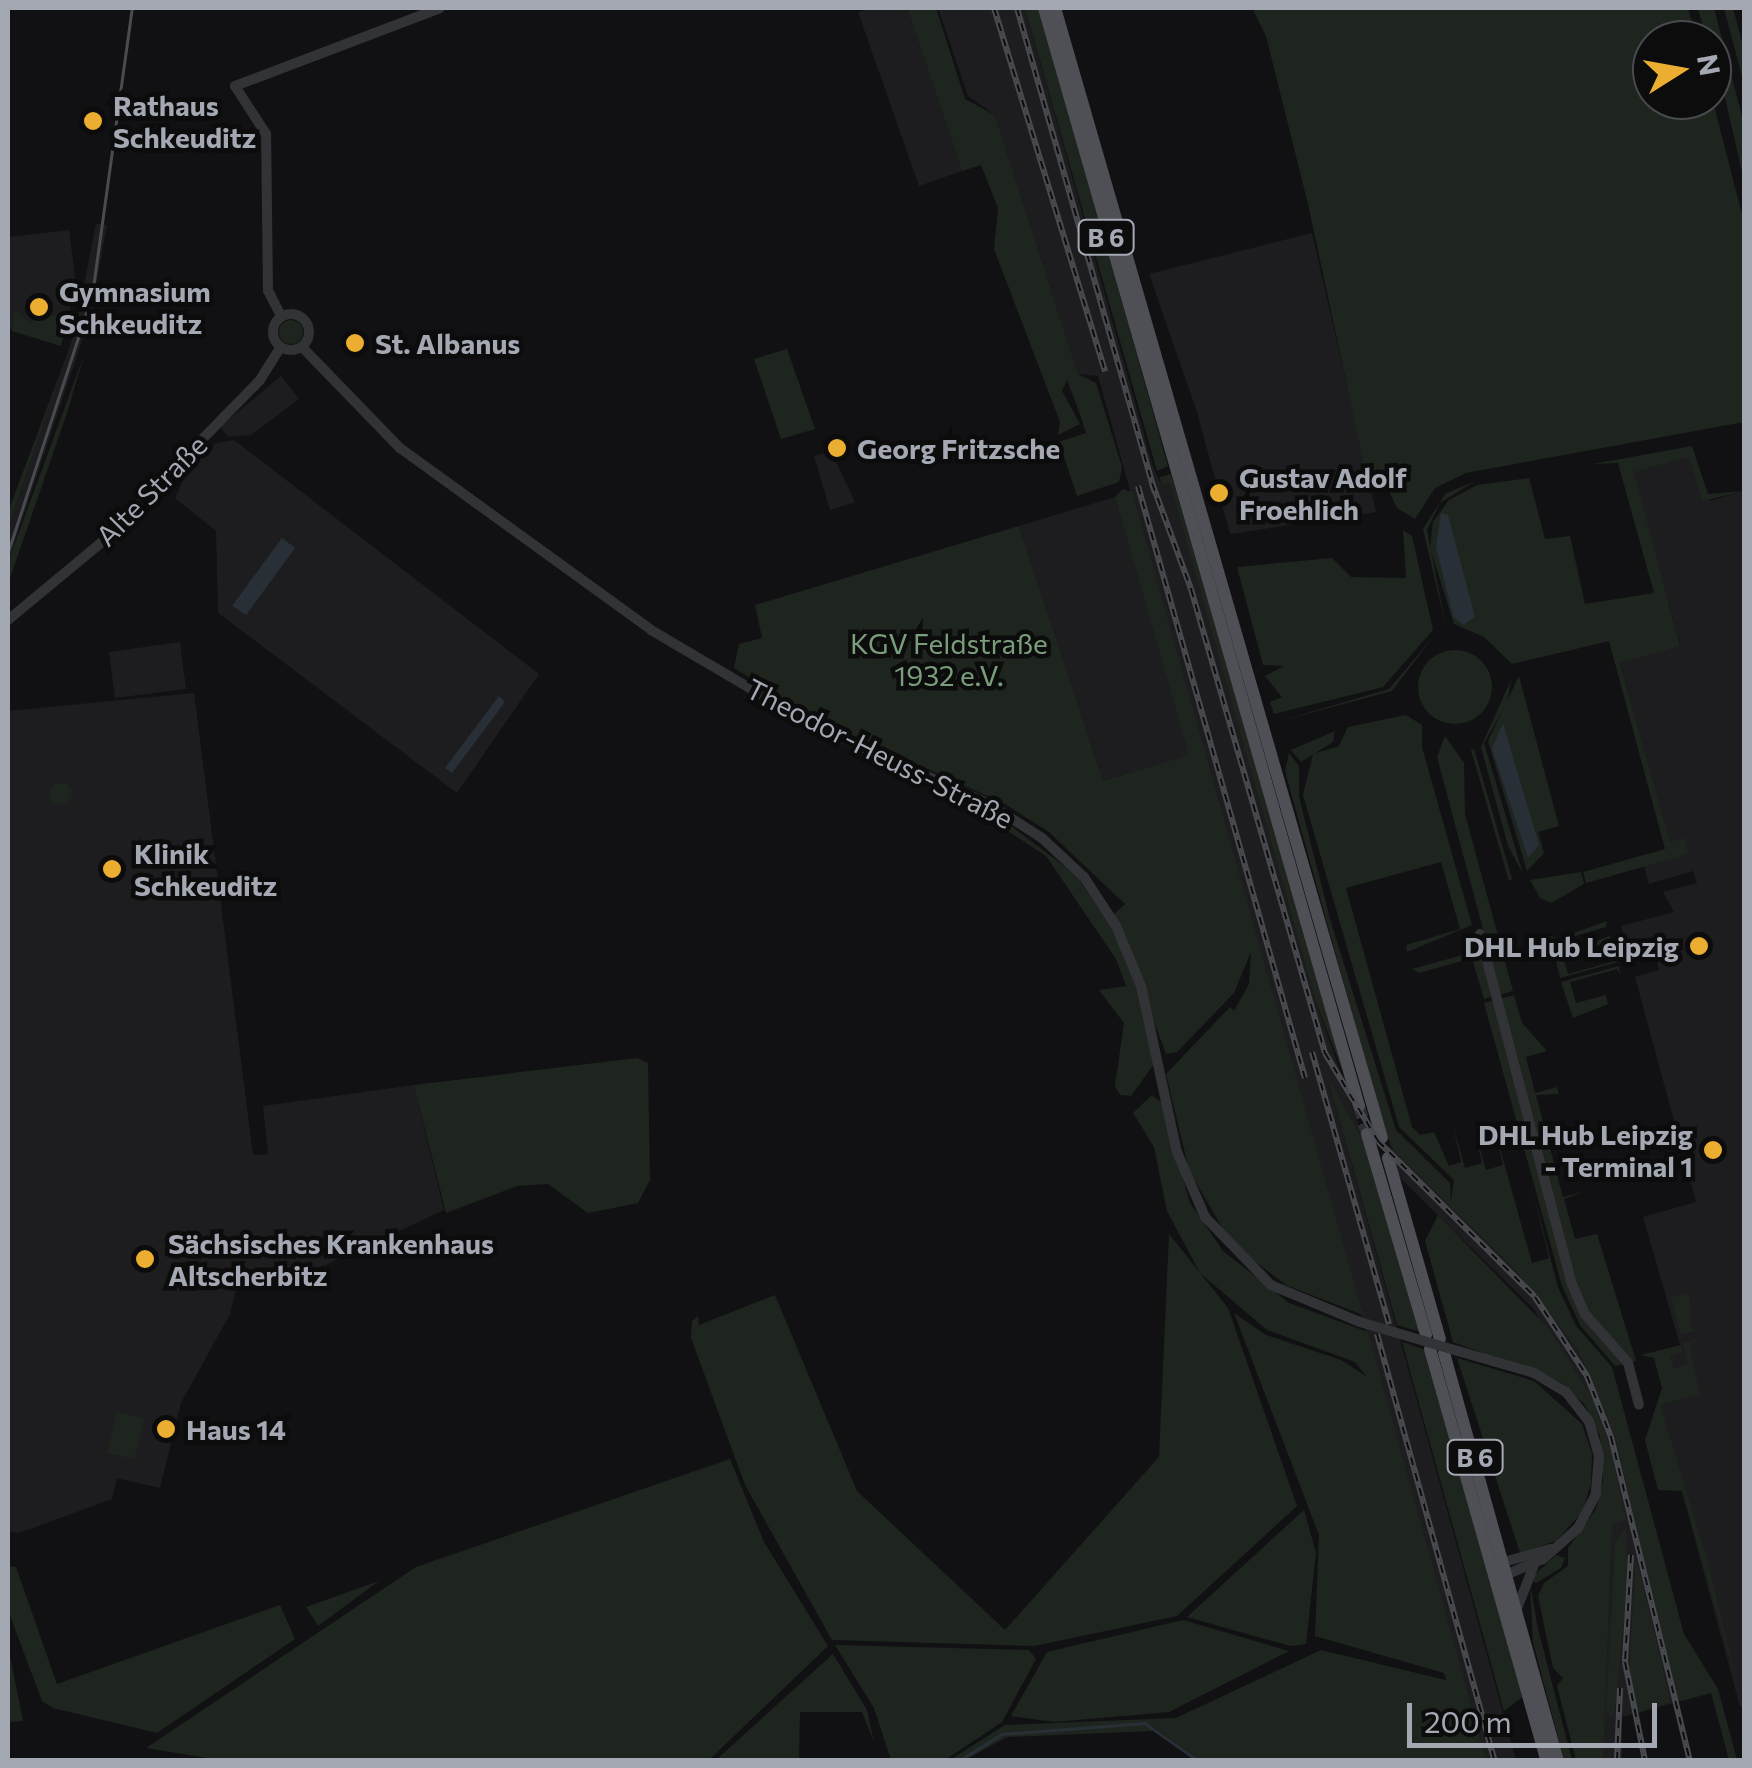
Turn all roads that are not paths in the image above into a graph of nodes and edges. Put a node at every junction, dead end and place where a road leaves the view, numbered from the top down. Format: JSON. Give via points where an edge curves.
{"nodes":[{"id":1,"x":440,"y":8,"type":"edge"},
{"id":2,"x":1044,"y":8,"type":"edge"},
{"id":3,"x":1056,"y":8,"type":"edge"},
{"id":4,"x":281,"y":316,"type":"junction"},
{"id":5,"x":302,"y":347,"type":"junction"},
{"id":6,"x":280,"y":348,"type":"junction"},
{"id":7,"x":1179,"y":468,"type":"junction"},
{"id":8,"x":8,"y":620,"type":"edge"},
{"id":9,"x":1480,"y":934,"type":"dead end"},
{"id":10,"x":1359,"y":1106,"type":"tunnel mouth"},
{"id":11,"x":1388,"y":1158,"type":"dead end"},
{"id":12,"x":1440,"y":1345,"type":"junction"},
{"id":13,"x":1639,"y":1404,"type":"dead end"},
{"id":14,"x":1561,"y":1545,"type":"junction"},
{"id":15,"x":1536,"y":1563,"type":"junction"},
{"id":16,"x":1501,"y":1570,"type":"junction"},
{"id":17,"x":1518,"y":1606,"type":"junction"},
{"id":18,"x":1546,"y":1760,"type":"edge"},
{"id":19,"x":1558,"y":1760,"type":"edge"}],
"edges":[{"from":1,"to":4,"type":"street","via":[[235,86],[266,134],[268,290]]},
{"from":2,"to":7,"type":"main road","number":"B 6"},
{"from":3,"to":7,"type":"main road","number":"B 6"},
{"from":4,"to":5,"type":"street","via":[[306,322]]},
{"from":4,"to":6,"type":"street","via":[[272,332]]},
{"from":5,"to":6,"type":"street"},
{"from":5,"to":12,"type":"street","name":"Theodor-Heuss-Straße","bridge":true,"via":[[400,448],[651,630],[809,723],[988,804],[1042,838],[1084,877],[1116,926],[1141,986],[1177,1152],[1205,1217],[1231,1252],[1271,1286]]},
{"from":6,"to":8,"type":"street","name":"Alte Straße","via":[[260,380],[102,542]]},
{"from":7,"to":10,"type":"main road","number":"B 6"},
{"from":7,"to":12,"type":"main road","number":"B 6"},
{"from":9,"to":13,"type":"street","via":[[1572,1284],[1585,1314],[1628,1363]]},
{"from":11,"to":12,"type":"main road","number":"B 6"},
{"from":12,"to":14,"type":"street","name":"Theodor-Heuss-Straße","via":[[1551,1381],[1589,1421],[1599,1456],[1596,1494]]},
{"from":12,"to":16,"type":"main road","number":"B 6"},
{"from":14,"to":15,"type":"street","name":"Theodor-Heuss-Straße"},
{"from":14,"to":16,"type":"street"},
{"from":15,"to":16,"type":"street","name":"Theodor-Heuss-Straße"},
{"from":15,"to":17,"type":"street"},
{"from":16,"to":17,"type":"main road","number":"B 6"},
{"from":16,"to":18,"type":"main road","number":"B 6"},
{"from":17,"to":19,"type":"main road","number":"B 6"}]}
